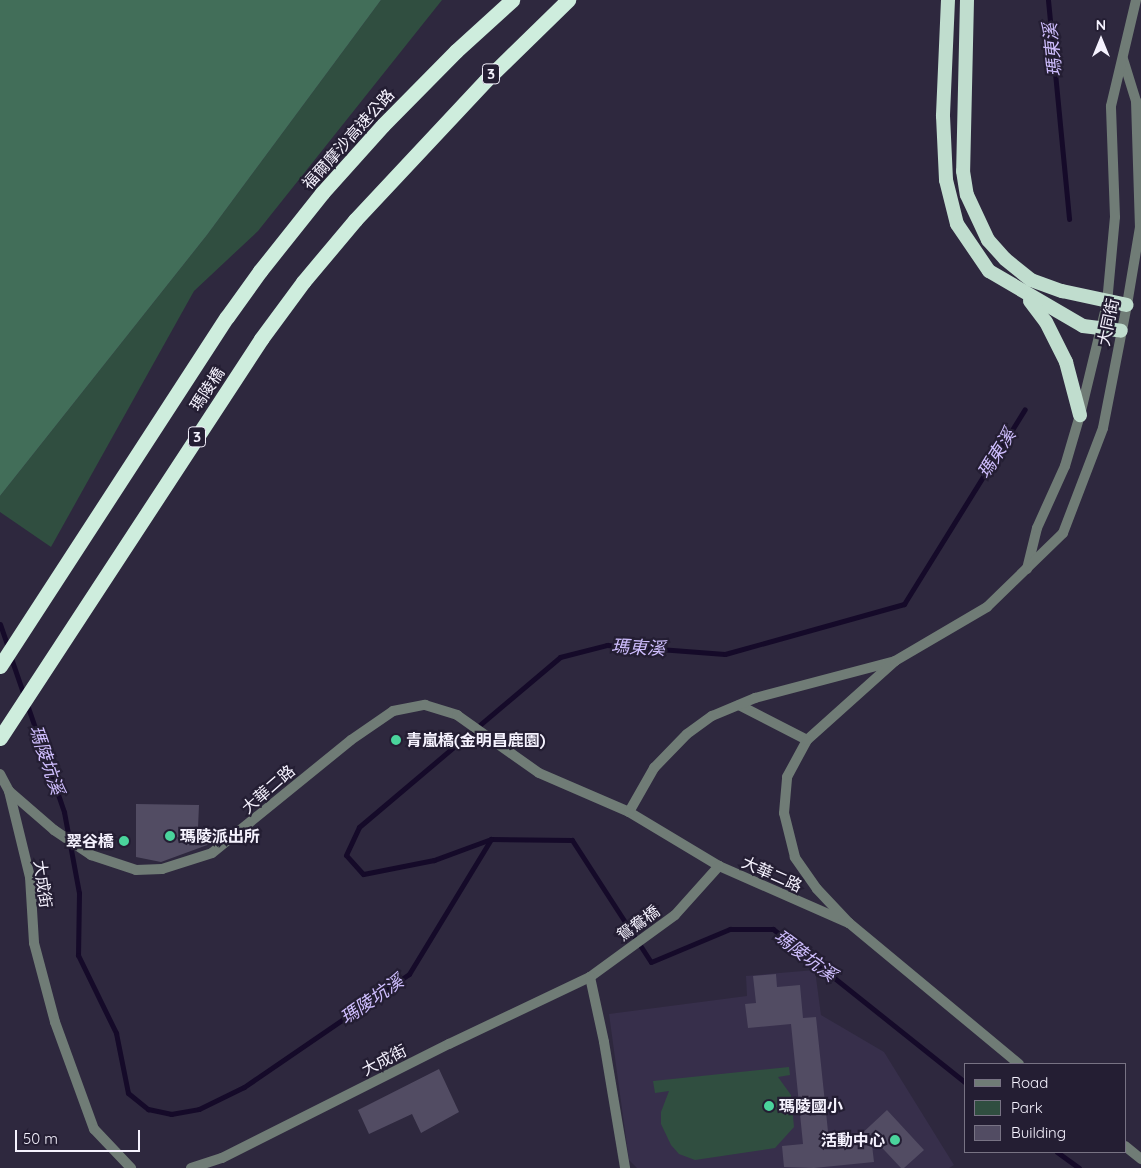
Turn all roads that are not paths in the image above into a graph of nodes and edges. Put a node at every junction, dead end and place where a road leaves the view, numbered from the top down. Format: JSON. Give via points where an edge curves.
{"nodes":[{"id":1,"x":512,"y":0,"type":"edge"},
{"id":2,"x":568,"y":0,"type":"edge"},
{"id":3,"x":948,"y":0,"type":"edge"},
{"id":4,"x":966,"y":0,"type":"edge"},
{"id":5,"x":1136,"y":0,"type":"edge"},
{"id":6,"x":1122,"y":58,"type":"junction"},
{"id":7,"x":1025,"y":294,"type":"junction"},
{"id":8,"x":1107,"y":303,"type":"junction"},
{"id":9,"x":1127,"y":305,"type":"junction"},
{"id":10,"x":227,"y":317,"type":"joint"},
{"id":11,"x":1102,"y":330,"type":"junction"},
{"id":12,"x":1121,"y":331,"type":"junction"},
{"id":13,"x":1080,"y":415,"type":"junction"},
{"id":14,"x":1026,"y":571,"type":"junction"},
{"id":15,"x":895,"y":661,"type":"junction"},
{"id":16,"x":0,"y":666,"type":"edge"},
{"id":17,"x":739,"y":705,"type":"junction"},
{"id":18,"x":0,"y":738,"type":"edge"},
{"id":19,"x":807,"y":740,"type":"junction"},
{"id":20,"x":0,"y":774,"type":"edge"},
{"id":21,"x":9,"y":791,"type":"junction"},
{"id":22,"x":629,"y":812,"type":"junction"},
{"id":23,"x":719,"y":866,"type":"junction"},
{"id":24,"x":849,"y":923,"type":"junction"},
{"id":25,"x":619,"y":956,"type":"joint"},
{"id":26,"x":590,"y":977,"type":"junction"},
{"id":27,"x":1018,"y":1063,"type":"edge"},
{"id":28,"x":1126,"y":1147,"type":"edge"},
{"id":29,"x":1141,"y":1159,"type":"edge"},
{"id":30,"x":131,"y":1168,"type":"edge"},
{"id":31,"x":191,"y":1168,"type":"edge"},
{"id":32,"x":625,"y":1168,"type":"edge"}],
"edges":[{"from":1,"to":10,"type":"highway","name":"福爾摩沙高速公路","via":[[456,50],[383,125],[322,193]]},
{"from":2,"to":18,"type":"highway","name":"瑪陵橋","number":"3","via":[[486,80],[354,220],[261,340]]},
{"from":3,"to":7,"type":"highway","via":[[943,116],[946,180],[957,224],[989,272]]},
{"from":4,"to":8,"type":"highway","via":[[964,171],[967,195],[978,221],[988,240],[1005,259],[1031,280]]},
{"from":5,"to":6,"type":"street","name":"大同街"},
{"from":6,"to":8,"type":"street","name":"大同街","via":[[1111,106],[1115,217]]},
{"from":6,"to":9,"type":"street","name":"大同街","via":[[1136,101],[1140,227]]},
{"from":7,"to":11,"type":"highway","via":[[1082,326]]},
{"from":7,"to":13,"type":"highway","via":[[1046,322],[1066,362]]},
{"from":8,"to":9,"type":"highway"},
{"from":8,"to":11,"type":"street","name":"大同街"},
{"from":9,"to":12,"type":"street","name":"大同街"},
{"from":10,"to":16,"type":"highway","name":"瑪陵橋"},
{"from":11,"to":12,"type":"highway"},
{"from":11,"to":13,"type":"street","name":"大同街"},
{"from":12,"to":14,"type":"street","name":"大同街","via":[[1103,428],[1087,474],[1063,534]]},
{"from":13,"to":14,"type":"street","name":"大同街","via":[[1065,466],[1037,528]]},
{"from":14,"to":15,"type":"street","name":"大同街","via":[[987,607]]},
{"from":15,"to":17,"type":"street"},
{"from":15,"to":19,"type":"street"},
{"from":17,"to":19,"type":"street"},
{"from":17,"to":22,"type":"street","via":[[712,716],[686,734],[654,768]]},
{"from":19,"to":24,"type":"street","via":[[787,777],[784,813],[795,857],[817,889]]},
{"from":20,"to":21,"type":"street"},
{"from":21,"to":22,"type":"street","name":"大華二路","via":[[54,830],[91,854],[136,870],[162,869],[212,853],[336,752],[393,711],[424,705],[457,715],[492,743],[539,773]]},
{"from":21,"to":30,"type":"street","name":"大成街","via":[[30,877],[34,943],[55,1022],[94,1129]]},
{"from":22,"to":23,"type":"street","name":"大華二路"},
{"from":23,"to":24,"type":"street","name":"大華二路"},
{"from":23,"to":25,"type":"street","name":"鴛鴦橋","via":[[675,915]]},
{"from":24,"to":27,"type":"street","name":"大華二路"},
{"from":25,"to":26,"type":"street","name":"大成街"},
{"from":26,"to":31,"type":"street","name":"大成街","via":[[448,1044],[222,1158]]},
{"from":26,"to":32,"type":"street"},
{"from":28,"to":29,"type":"street"}]}
